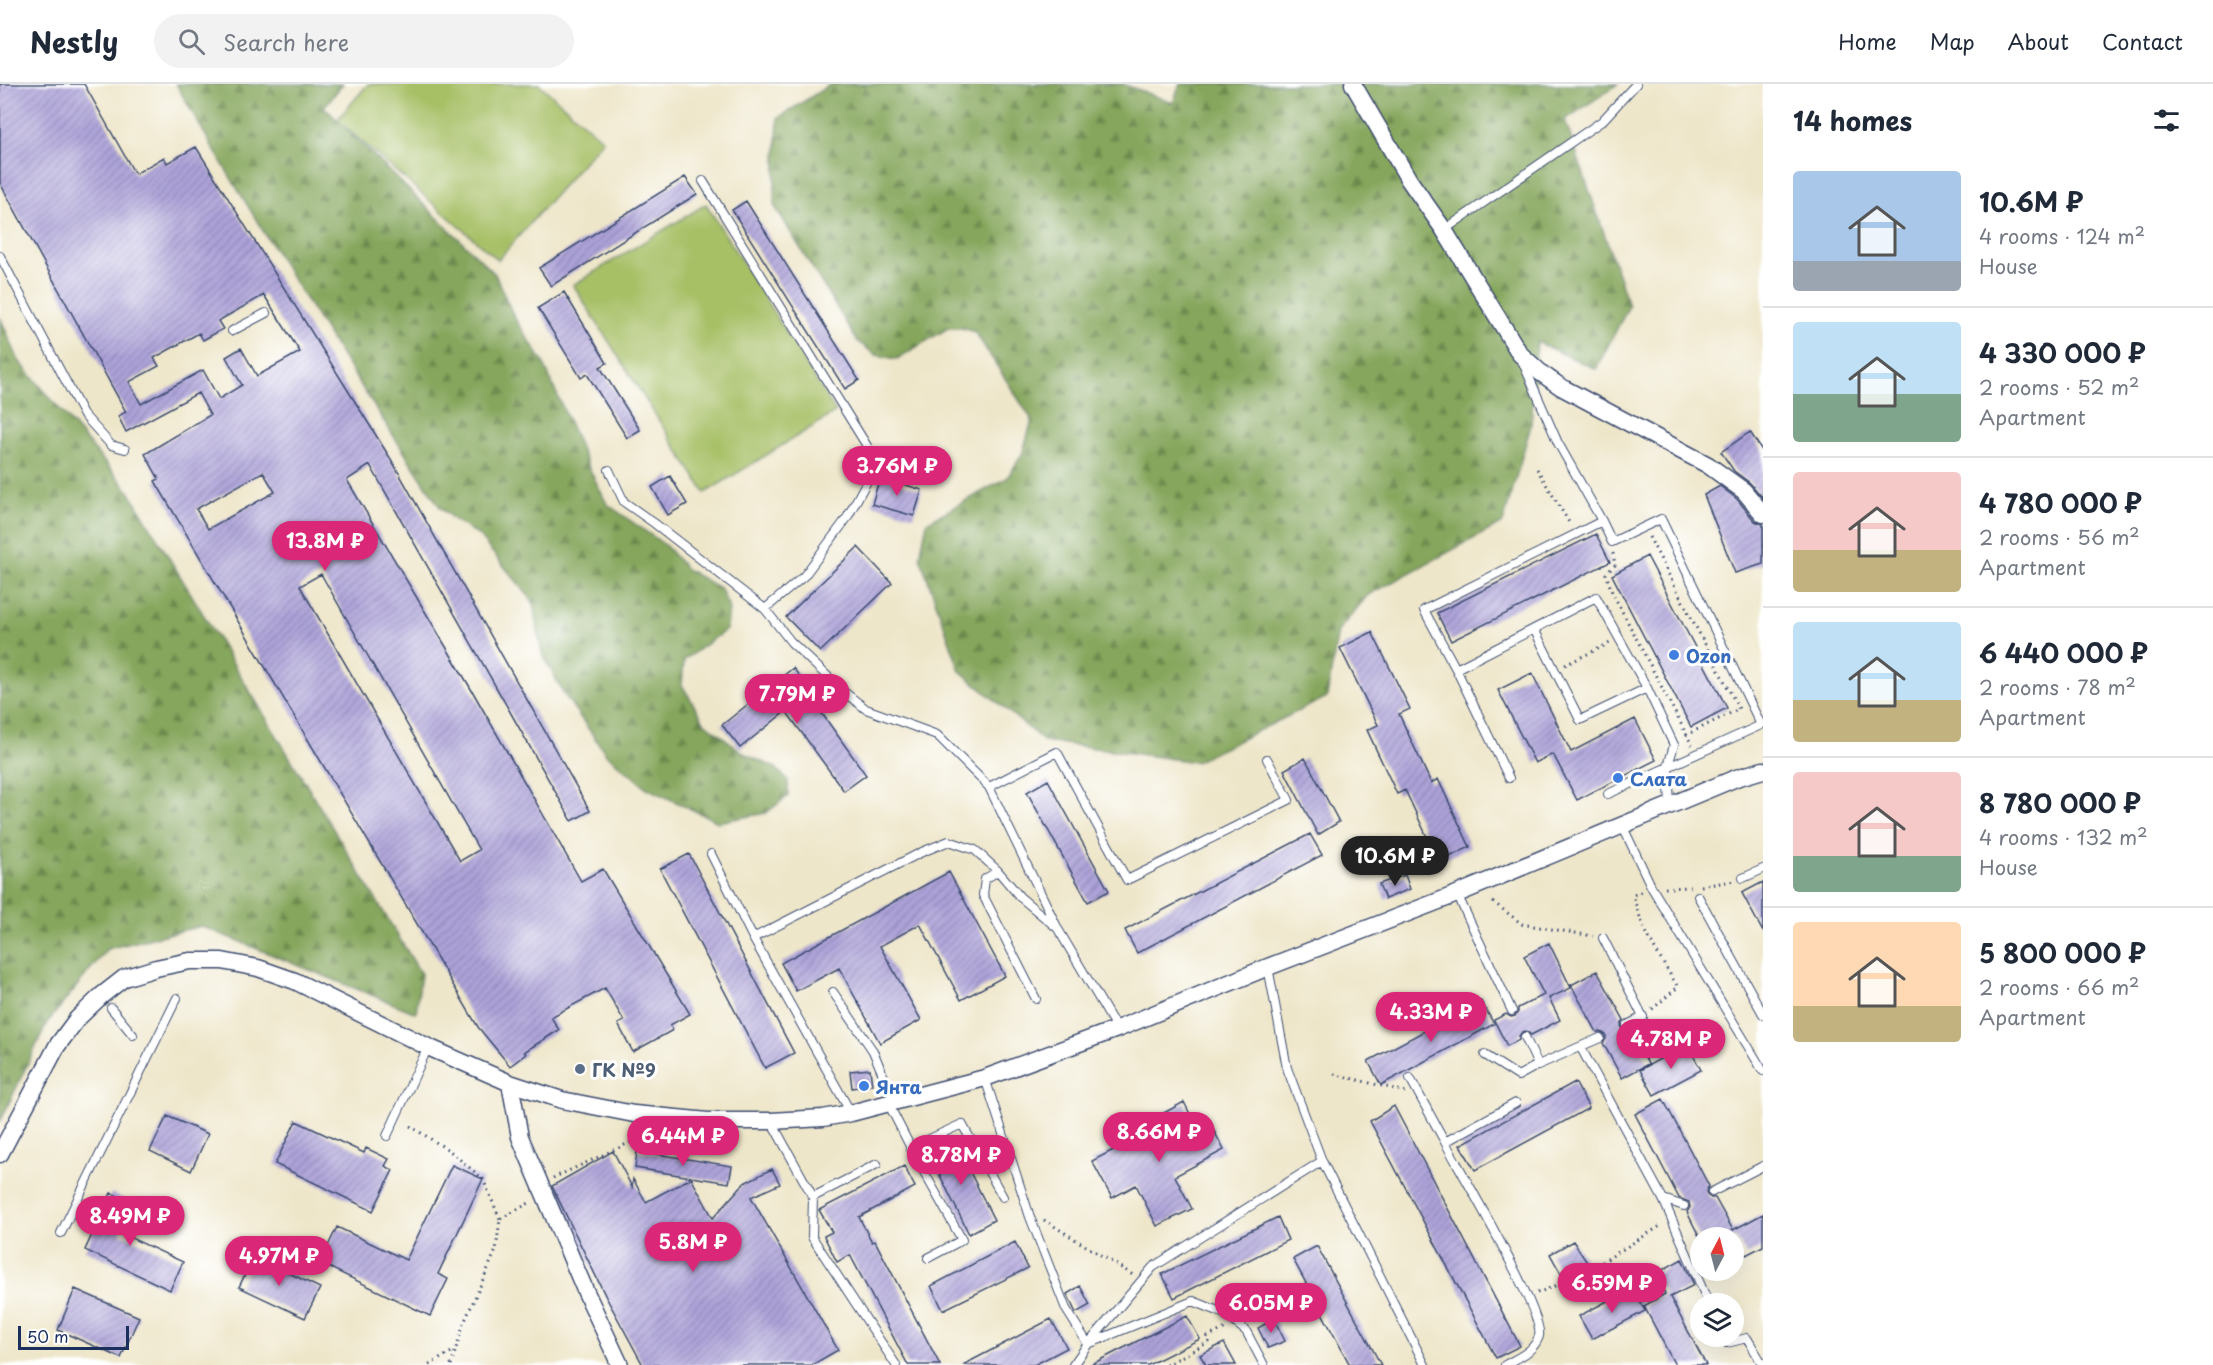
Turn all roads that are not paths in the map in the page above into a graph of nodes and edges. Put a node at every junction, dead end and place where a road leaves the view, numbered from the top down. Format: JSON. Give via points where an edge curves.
{"nodes":[{"id":1,"x":1353,"y":84,"type":"edge"},
{"id":2,"x":1636,"y":84,"type":"edge"},
{"id":3,"x":703,"y":181,"type":"dead end"},
{"id":4,"x":1444,"y":230,"type":"junction"},
{"id":5,"x":0,"y":256,"type":"edge"},
{"id":6,"x":266,"y":313,"type":"dead end"},
{"id":7,"x":232,"y":331,"type":"dead end"},
{"id":8,"x":1520,"y":354,"type":"junction"},
{"id":9,"x":125,"y":449,"type":"dead end"},
{"id":10,"x":609,"y":470,"type":"dead end"},
{"id":11,"x":1763,"y":514,"type":"edge"},
{"id":12,"x":1602,"y":520,"type":"junction"},
{"id":13,"x":765,"y":609,"type":"junction"},
{"id":14,"x":1533,"y":629,"type":"junction"},
{"id":15,"x":1456,"y":669,"type":"junction"},
{"id":16,"x":1647,"y":688,"type":"junction"},
{"id":17,"x":1267,"y":759,"type":"dead end"},
{"id":18,"x":1668,"y":766,"type":"junction"},
{"id":19,"x":1763,"y":770,"type":"edge"},
{"id":20,"x":1509,"y":778,"type":"dead end"},
{"id":21,"x":988,"y":787,"type":"junction"},
{"id":22,"x":1608,"y":794,"type":"dead end"},
{"id":23,"x":1670,"y":805,"type":"junction"},
{"id":24,"x":1622,"y":825,"type":"junction"},
{"id":25,"x":711,"y":854,"type":"dead end"},
{"id":26,"x":1763,"y":869,"type":"edge"},
{"id":27,"x":998,"y":871,"type":"junction"},
{"id":28,"x":1743,"y":878,"type":"dead end"},
{"id":29,"x":1457,"y":894,"type":"junction"},
{"id":30,"x":1698,"y":896,"type":"dead end"},
{"id":31,"x":1059,"y":929,"type":"junction"},
{"id":32,"x":753,"y":938,"type":"junction"},
{"id":33,"x":1603,"y":938,"type":"road end"},
{"id":34,"x":1268,"y":967,"type":"junction"},
{"id":35,"x":833,"y":992,"type":"dead end"},
{"id":36,"x":177,"y":998,"type":"dead end"},
{"id":37,"x":1036,"y":999,"type":"dead end"},
{"id":38,"x":111,"y":1008,"type":"dead end"},
{"id":39,"x":1512,"y":1011,"type":"dead end"},
{"id":40,"x":1763,"y":1014,"type":"edge"},
{"id":41,"x":1627,"y":1025,"type":"dead end"},
{"id":42,"x":1116,"y":1029,"type":"junction"},
{"id":43,"x":133,"y":1035,"type":"dead end"},
{"id":44,"x":1525,"y":1037,"type":"dead end"},
{"id":45,"x":1600,"y":1038,"type":"dead end"},
{"id":46,"x":428,"y":1047,"type":"junction"},
{"id":47,"x":1581,"y":1048,"type":"junction"},
{"id":48,"x":1485,"y":1055,"type":"dead end"},
{"id":49,"x":1760,"y":1061,"type":"edge"},
{"id":50,"x":1538,"y":1065,"type":"junction"},
{"id":51,"x":1763,"y":1071,"type":"edge"},
{"id":52,"x":985,"y":1078,"type":"junction"},
{"id":53,"x":1410,"y":1078,"type":"dead end"},
{"id":54,"x":510,"y":1083,"type":"junction"},
{"id":55,"x":891,"y":1102,"type":"junction"},
{"id":56,"x":1516,"y":1103,"type":"dead end"},
{"id":57,"x":851,"y":1113,"type":"junction"},
{"id":58,"x":771,"y":1121,"type":"junction"},
{"id":59,"x":387,"y":1136,"type":"dead end"},
{"id":60,"x":1445,"y":1142,"type":"junction"},
{"id":61,"x":910,"y":1148,"type":"junction"},
{"id":62,"x":0,"y":1154,"type":"edge"},
{"id":63,"x":1323,"y":1161,"type":"junction"},
{"id":64,"x":877,"y":1164,"type":"dead end"},
{"id":65,"x":1763,"y":1166,"type":"edge"},
{"id":66,"x":1712,"y":1192,"type":"dead end"},
{"id":67,"x":813,"y":1197,"type":"junction"},
{"id":68,"x":1003,"y":1197,"type":"dead end"},
{"id":69,"x":1663,"y":1199,"type":"junction"},
{"id":70,"x":1684,"y":1206,"type":"dead end"},
{"id":71,"x":61,"y":1233,"type":"dead end"},
{"id":72,"x":928,"y":1258,"type":"dead end"},
{"id":73,"x":1704,"y":1293,"type":"edge"},
{"id":74,"x":1744,"y":1339,"type":"edge"},
{"id":75,"x":1088,"y":1344,"type":"junction"},
{"id":76,"x":620,"y":1365,"type":"edge"},
{"id":77,"x":896,"y":1365,"type":"edge"},
{"id":78,"x":1073,"y":1365,"type":"edge"},
{"id":79,"x":1264,"y":1365,"type":"edge"},
{"id":80,"x":1425,"y":1365,"type":"edge"},
{"id":81,"x":1504,"y":1365,"type":"edge"},
{"id":82,"x":1763,"y":1365,"type":"edge"}],
"edges":[{"from":1,"to":4,"type":"street","via":[[1409,180]]},
{"from":2,"to":4,"type":"lane","via":[[1602,120]]},
{"from":3,"to":13,"type":"lane","via":[[867,446],[867,481],[847,518],[804,576]]},
{"from":4,"to":8,"type":"street"},
{"from":5,"to":9,"type":"lane","via":[[83,414],[111,445]]},
{"from":6,"to":7,"type":"lane"},
{"from":8,"to":11,"type":"street","via":[[1561,387],[1708,465],[1744,491]]},
{"from":8,"to":12,"type":"lane","via":[[1558,443]]},
{"from":10,"to":13,"type":"lane","via":[[624,502]]},
{"from":12,"to":15,"type":"lane","via":[[1424,610]]},
{"from":12,"to":18,"type":"lane","via":[[1612,542],[1661,519],[1761,725]]},
{"from":13,"to":21,"type":"lane","via":[[791,642],[844,692],[866,709],[937,735]]},
{"from":14,"to":15,"type":"lane"},
{"from":14,"to":16,"type":"lane","via":[[1596,597]]},
{"from":14,"to":16,"type":"lane","via":[[1580,720]]},
{"from":15,"to":20,"type":"lane"},
{"from":16,"to":18,"type":"lane","via":[[1674,745]]},
{"from":17,"to":21,"type":"lane","via":[[1289,800],[1127,880],[1057,752]]},
{"from":18,"to":22,"type":"lane"},
{"from":18,"to":23,"type":"lane"},
{"from":19,"to":23,"type":"street"},
{"from":21,"to":31,"type":"lane"},
{"from":23,"to":24,"type":"street"},
{"from":24,"to":29,"type":"street"},
{"from":24,"to":49,"type":"lane","via":[[1652,888]]},
{"from":25,"to":32,"type":"lane"},
{"from":26,"to":28,"type":"lane"},
{"from":27,"to":31,"type":"lane","via":[[1020,897]]},
{"from":27,"to":32,"type":"lane","via":[[975,850],[949,841]]},
{"from":27,"to":37,"type":"lane","via":[[985,879],[983,895]]},
{"from":29,"to":34,"type":"street"},
{"from":29,"to":39,"type":"lane"},
{"from":30,"to":40,"type":"lane"},
{"from":31,"to":42,"type":"lane"},
{"from":32,"to":57,"type":"lane"},
{"from":33,"to":41,"type":"lane","via":[[1643,1017]]},
{"from":34,"to":42,"type":"street"},
{"from":34,"to":63,"type":"lane","via":[[1287,1068]]},
{"from":35,"to":55,"type":"lane","via":[[873,1051]]},
{"from":36,"to":71,"type":"lane"},
{"from":38,"to":43,"type":"lane"},
{"from":42,"to":52,"type":"street"},
{"from":44,"to":50,"type":"lane"},
{"from":45,"to":47,"type":"lane"},
{"from":46,"to":54,"type":"street"},
{"from":46,"to":59,"type":"lane"},
{"from":46,"to":62,"type":"street","via":[[296,981],[258,968],[222,961],[190,961],[156,968],[124,978],[77,1019],[57,1046]]},
{"from":47,"to":50,"type":"lane"},
{"from":47,"to":69,"type":"lane"},
{"from":48,"to":50,"type":"lane","via":[[1518,1076]]},
{"from":49,"to":51,"type":"lane"},
{"from":52,"to":55,"type":"street"},
{"from":52,"to":75,"type":"lane","via":[[1027,1210],[1066,1309]]},
{"from":53,"to":60,"type":"lane"},
{"from":54,"to":58,"type":"street","via":[[562,1100],[634,1114],[708,1121]]},
{"from":54,"to":76,"type":"street","via":[[520,1137],[538,1191]]},
{"from":55,"to":57,"type":"street"},
{"from":55,"to":61,"type":"lane"},
{"from":56,"to":60,"type":"lane"},
{"from":57,"to":58,"type":"street"},
{"from":58,"to":67,"type":"lane"},
{"from":60,"to":81,"type":"lane","via":[[1520,1280],[1539,1325],[1539,1336],[1531,1350]]},
{"from":61,"to":68,"type":"lane","via":[[962,1124]]},
{"from":61,"to":72,"type":"lane","via":[[962,1240]]},
{"from":63,"to":75,"type":"lane","via":[[1153,1267]]},
{"from":63,"to":80,"type":"lane"},
{"from":64,"to":67,"type":"lane"},
{"from":65,"to":66,"type":"lane"},
{"from":67,"to":77,"type":"lane","via":[[812,1238]]},
{"from":69,"to":70,"type":"lane"},
{"from":69,"to":73,"type":"lane"},
{"from":74,"to":82,"type":"lane"},
{"from":75,"to":78,"type":"lane"},
{"from":75,"to":79,"type":"lane","via":[[1193,1301],[1223,1313],[1246,1331]]}]}
